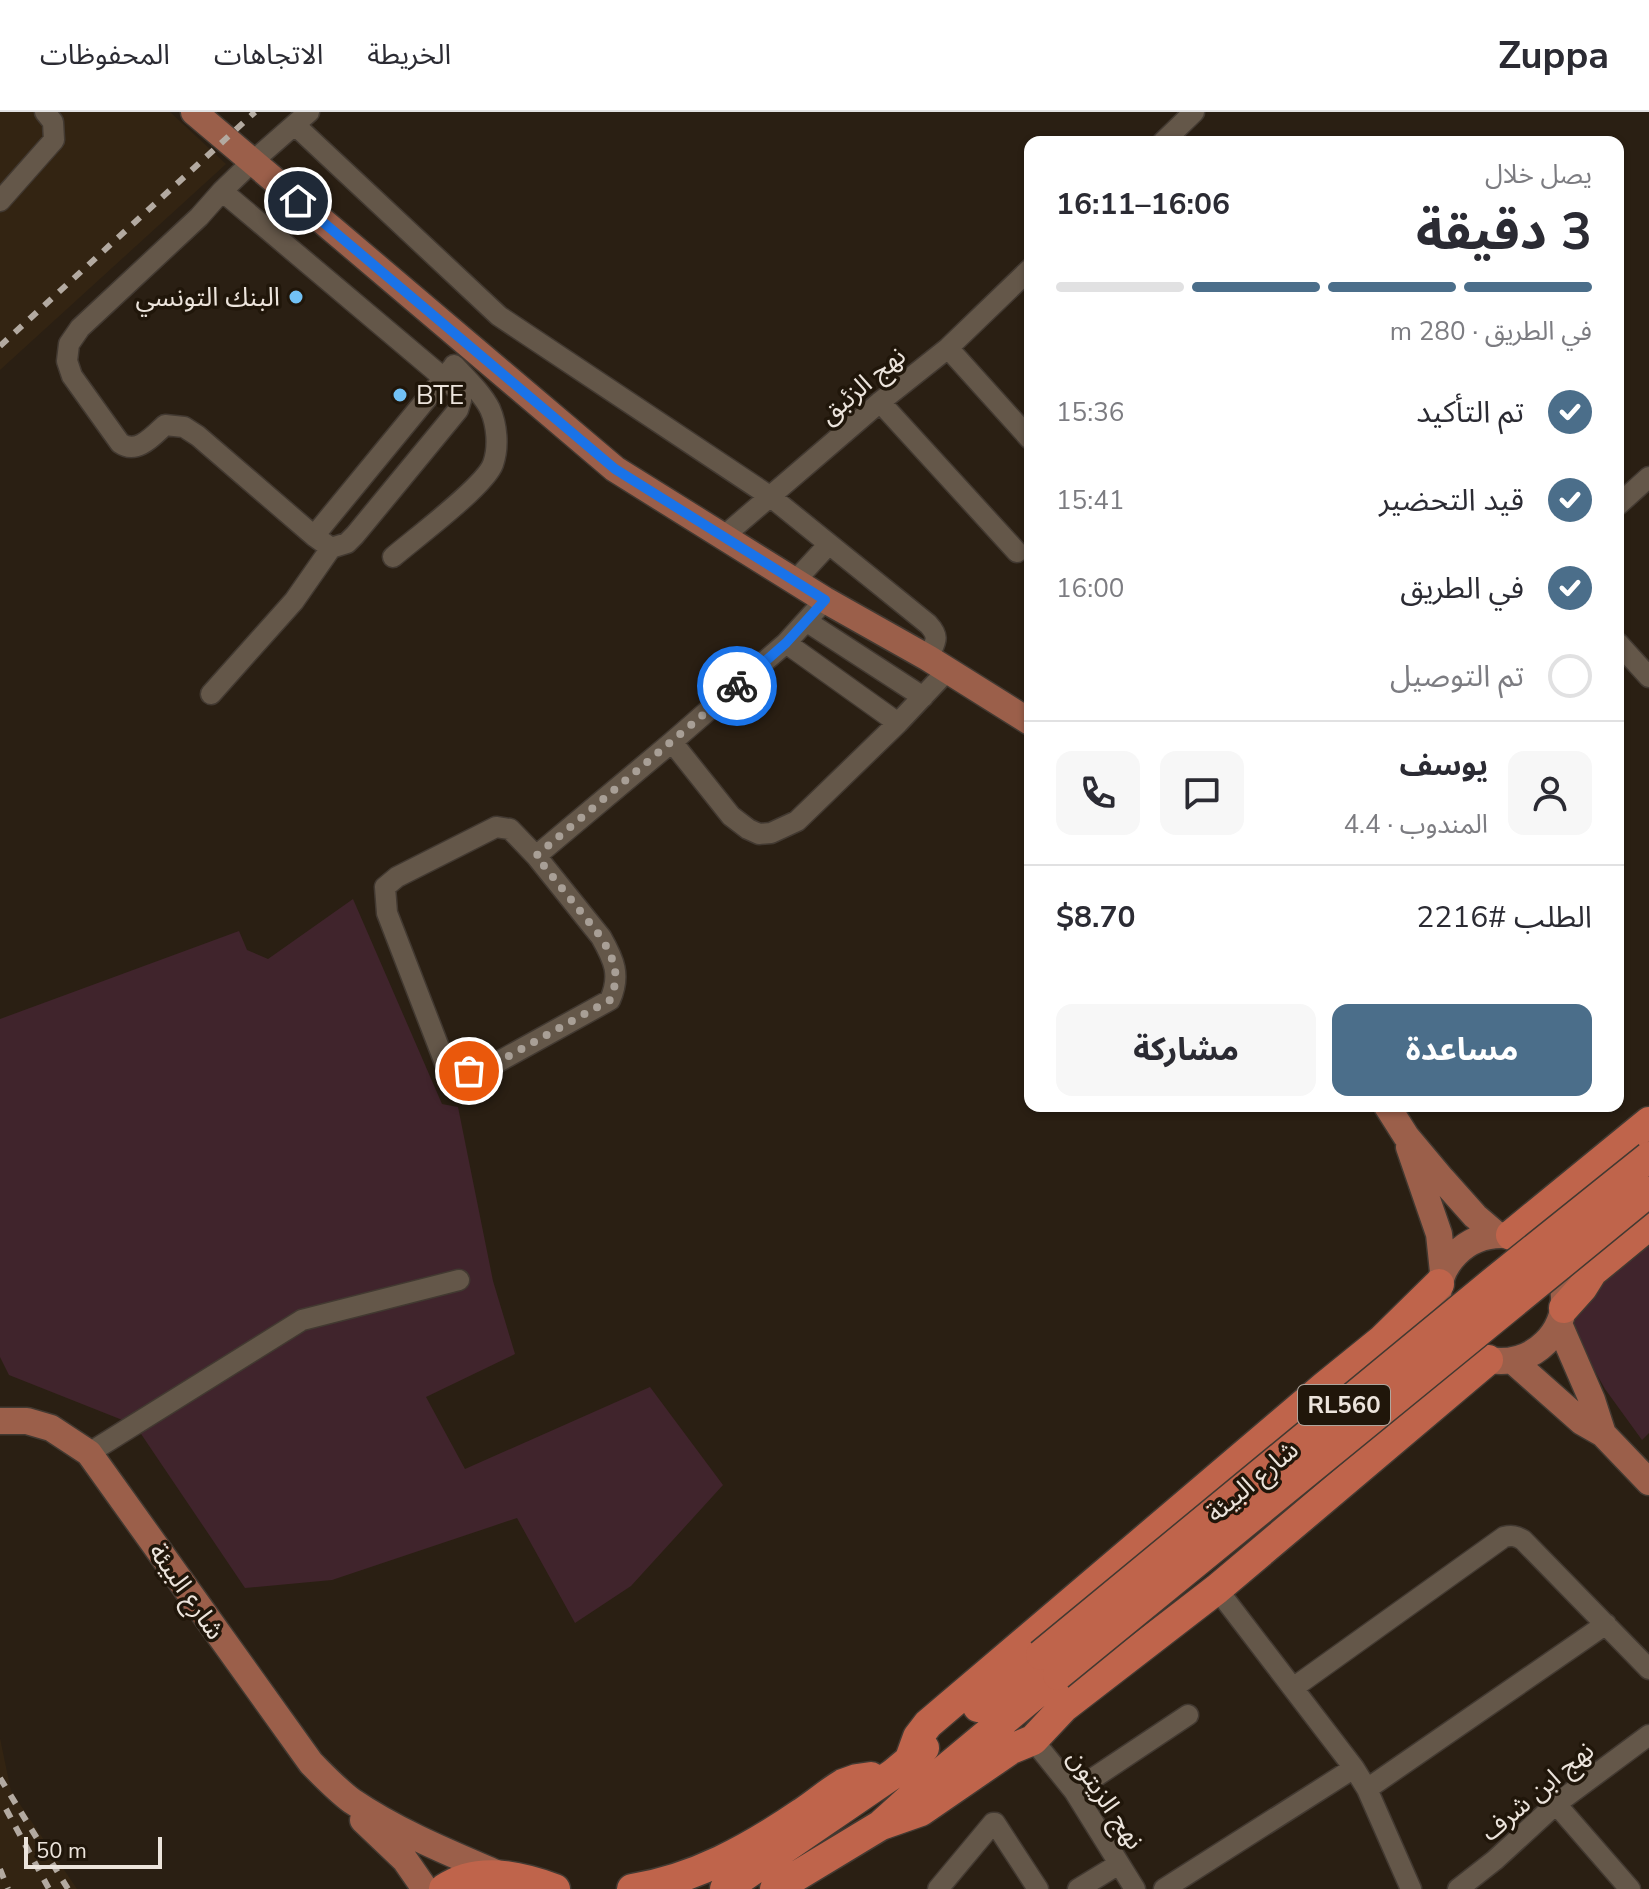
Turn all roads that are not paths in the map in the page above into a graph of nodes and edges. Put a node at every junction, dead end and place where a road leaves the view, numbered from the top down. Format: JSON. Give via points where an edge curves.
{"nodes":[{"id":1,"x":45,"y":112,"type":"edge"},
{"id":2,"x":194,"y":112,"type":"edge"},
{"id":3,"x":1194,"y":112,"type":"edge"},
{"id":4,"x":302,"y":118,"type":"edge"},
{"id":5,"x":1169,"y":136,"type":"edge"},
{"id":6,"x":252,"y":162,"type":"junction"},
{"id":7,"x":222,"y":191,"type":"junction"},
{"id":8,"x":0,"y":201,"type":"edge"},
{"id":9,"x":1024,"y":275,"type":"edge"},
{"id":10,"x":948,"y":348,"type":"junction"},
{"id":11,"x":456,"y":363,"type":"junction"},
{"id":12,"x":880,"y":402,"type":"junction"},
{"id":13,"x":1024,"y":432,"type":"edge"},
{"id":14,"x":1649,"y":477,"type":"edge"},
{"id":15,"x":771,"y":497,"type":"junction"},
{"id":16,"x":1624,"y":500,"type":"edge"},
{"id":17,"x":724,"y":536,"type":"junction"},
{"id":18,"x":323,"y":542,"type":"junction"},
{"id":19,"x":829,"y":544,"type":"junction"},
{"id":20,"x":1017,"y":552,"type":"dead end"},
{"id":21,"x":393,"y":557,"type":"dead end"},
{"id":22,"x":795,"y":581,"type":"junction"},
{"id":23,"x":825,"y":600,"type":"junction"},
{"id":24,"x":806,"y":621,"type":"junction"},
{"id":25,"x":786,"y":643,"type":"junction"},
{"id":26,"x":1624,"y":650,"type":"edge"},
{"id":27,"x":937,"y":664,"type":"junction"},
{"id":28,"x":1649,"y":677,"type":"edge"},
{"id":29,"x":211,"y":694,"type":"dead end"},
{"id":30,"x":923,"y":697,"type":"junction"},
{"id":31,"x":1024,"y":718,"type":"edge"},
{"id":32,"x":898,"y":723,"type":"junction"},
{"id":33,"x":672,"y":742,"type":"junction"},
{"id":34,"x":536,"y":856,"type":"junction"},
{"id":35,"x":1391,"y":1112,"type":"edge"},
{"id":36,"x":1649,"y":1122,"type":"edge"},
{"id":37,"x":1406,"y":1136,"type":"junction"},
{"id":38,"x":1649,"y":1157,"type":"edge"},
{"id":39,"x":1649,"y":1192,"type":"edge"},
{"id":40,"x":1649,"y":1225,"type":"edge"},
{"id":41,"x":1503,"y":1235,"type":"junction"},
{"id":42,"x":1441,"y":1278,"type":"junction"},
{"id":43,"x":459,"y":1280,"type":"dead end"},
{"id":44,"x":1562,"y":1316,"type":"junction"},
{"id":45,"x":1500,"y":1360,"type":"junction"},
{"id":46,"x":0,"y":1421,"type":"edge"},
{"id":47,"x":1603,"y":1434,"type":"junction"},
{"id":48,"x":89,"y":1453,"type":"junction"},
{"id":49,"x":1649,"y":1482,"type":"edge"},
{"id":50,"x":1217,"y":1589,"type":"junction"},
{"id":51,"x":1606,"y":1624,"type":"junction"},
{"id":52,"x":1049,"y":1665,"type":"junction"},
{"id":53,"x":1649,"y":1669,"type":"edge"},
{"id":54,"x":1293,"y":1688,"type":"junction"},
{"id":55,"x":1188,"y":1715,"type":"dead end"},
{"id":56,"x":1649,"y":1735,"type":"edge"},
{"id":57,"x":1033,"y":1740,"type":"junction"},
{"id":58,"x":901,"y":1766,"type":"junction"},
{"id":59,"x":1354,"y":1768,"type":"junction"},
{"id":60,"x":1367,"y":1789,"type":"junction"},
{"id":61,"x":1074,"y":1791,"type":"junction"},
{"id":62,"x":350,"y":1800,"type":"junction"},
{"id":63,"x":1556,"y":1804,"type":"junction"},
{"id":64,"x":881,"y":1825,"type":"junction"},
{"id":65,"x":841,"y":1850,"type":"junction"},
{"id":66,"x":1119,"y":1864,"type":"junction"},
{"id":67,"x":496,"y":1873,"type":"junction"},
{"id":68,"x":425,"y":1889,"type":"edge"},
{"id":69,"x":444,"y":1889,"type":"edge"},
{"id":70,"x":555,"y":1889,"type":"edge"},
{"id":71,"x":632,"y":1889,"type":"edge"},
{"id":72,"x":725,"y":1889,"type":"edge"},
{"id":73,"x":775,"y":1889,"type":"edge"},
{"id":74,"x":819,"y":1889,"type":"edge"},
{"id":75,"x":938,"y":1889,"type":"edge"},
{"id":76,"x":1038,"y":1889,"type":"edge"},
{"id":77,"x":1078,"y":1889,"type":"edge"},
{"id":78,"x":1135,"y":1889,"type":"edge"},
{"id":79,"x":1164,"y":1889,"type":"edge"},
{"id":80,"x":1411,"y":1889,"type":"edge"},
{"id":81,"x":1458,"y":1889,"type":"edge"},
{"id":82,"x":1630,"y":1889,"type":"edge"}],
"edges":[{"from":1,"to":8,"type":"street","via":[[53,122],[54,140]]},
{"from":2,"to":6,"type":"main road"},
{"from":3,"to":5,"type":"street"},
{"from":4,"to":6,"type":"street"},
{"from":4,"to":15,"type":"street","via":[[499,316]]},
{"from":6,"to":7,"type":"street"},
{"from":6,"to":11,"type":"main road"},
{"from":7,"to":11,"type":"street"},
{"from":7,"to":18,"type":"street","via":[[80,328],[69,344],[67,361],[72,376],[125,447],[144,443],[165,425],[184,427]]},
{"from":9,"to":10,"type":"street","name":"نهج الزئبق"},
{"from":10,"to":12,"type":"street","name":"نهج الزئبق"},
{"from":10,"to":13,"type":"street"},
{"from":11,"to":17,"type":"main road"},
{"from":11,"to":18,"type":"street"},
{"from":11,"to":18,"type":"street","via":[[458,410],[347,543]]},
{"from":11,"to":21,"type":"street","via":[[490,409],[496,433],[492,467]]},
{"from":12,"to":15,"type":"street","name":"نهج الزئبق"},
{"from":12,"to":20,"type":"street"},
{"from":14,"to":16,"type":"street"},
{"from":15,"to":17,"type":"street","name":"نهج الزئبق"},
{"from":15,"to":19,"type":"street"},
{"from":17,"to":22,"type":"main road"},
{"from":18,"to":29,"type":"street","via":[[294,601]]},
{"from":19,"to":22,"type":"street"},
{"from":19,"to":27,"type":"street","via":[[935,632]]},
{"from":22,"to":23,"type":"main road"},
{"from":23,"to":24,"type":"street"},
{"from":23,"to":27,"type":"main road"},
{"from":24,"to":25,"type":"street"},
{"from":24,"to":30,"type":"street"},
{"from":25,"to":32,"type":"street"},
{"from":25,"to":33,"type":"street"},
{"from":26,"to":28,"type":"street"},
{"from":27,"to":30,"type":"street"},
{"from":27,"to":31,"type":"main road"},
{"from":30,"to":32,"type":"street"},
{"from":32,"to":33,"type":"street","via":[[797,821],[771,833],[759,834],[731,816]]},
{"from":33,"to":34,"type":"street"},
{"from":34,"to":34,"type":"street","via":[[510,829],[496,827],[385,887],[387,913],[445,1063],[454,1068],[487,1068],[610,1000],[616,986],[616,971],[601,937]]},
{"from":35,"to":37,"type":"main road"},
{"from":36,"to":41,"type":"highway"},
{"from":37,"to":41,"type":"main road","via":[[1475,1216]]},
{"from":37,"to":42,"type":"main road","via":[[1439,1234]]},
{"from":38,"to":52,"type":"highway","name":"شارع البيئة","number":"RL560","bridge":true,"via":[[1486,1288]]},
{"from":39,"to":52,"type":"highway","number":"RL560","bridge":true},
{"from":40,"to":44,"type":"highway","via":[[1592,1272]]},
{"from":41,"to":42,"type":"main road","via":[[1465,1246]]},
{"from":41,"to":44,"type":"main road","via":[[1530,1241],[1558,1269],[1564,1288]]},
{"from":42,"to":45,"type":"main road","via":[[1438,1304],[1454,1340],[1469,1353]]},
{"from":42,"to":58,"type":"highway","via":[[1382,1340],[928,1724]]},
{"from":43,"to":48,"type":"street","via":[[302,1320]]},
{"from":44,"to":45,"type":"main road","via":[[1548,1341],[1531,1353]]},
{"from":44,"to":47,"type":"main road"},
{"from":45,"to":47,"type":"main road"},
{"from":45,"to":50,"type":"highway"},
{"from":46,"to":48,"type":"main road","name":"شارع البيئة","via":[[51,1428]]},
{"from":47,"to":49,"type":"main road"},
{"from":48,"to":62,"type":"main road","name":"شارع البيئة","via":[[311,1763]]},
{"from":50,"to":54,"type":"street"},
{"from":50,"to":57,"type":"highway","via":[[1064,1707]]},
{"from":51,"to":53,"type":"street"},
{"from":51,"to":54,"type":"street","via":[[1523,1540],[1509,1535]]},
{"from":51,"to":60,"type":"street"},
{"from":52,"to":58,"type":"highway","number":"RL560","via":[[998,1692]]},
{"from":52,"to":64,"type":"highway","name":"شارع البيئة","number":"RL560"},
{"from":54,"to":59,"type":"street"},
{"from":55,"to":61,"type":"street"},
{"from":56,"to":63,"type":"street","name":"نهج ابن شرف"},
{"from":57,"to":61,"type":"street","name":"نهج الزيتون"},
{"from":57,"to":64,"type":"highway","via":[[1011,1749],[921,1811]]},
{"from":58,"to":71,"type":"highway","via":[[843,1784],[769,1834],[695,1874]]},
{"from":58,"to":72,"type":"highway","number":"RL560"},
{"from":59,"to":60,"type":"street"},
{"from":59,"to":79,"type":"street"},
{"from":60,"to":80,"type":"street"},
{"from":61,"to":66,"type":"street","name":"نهج الزيتون"},
{"from":62,"to":67,"type":"main road","via":[[433,1846]]},
{"from":62,"to":68,"type":"main road"},
{"from":63,"to":81,"type":"street","name":"نهج ابن شرف"},
{"from":63,"to":82,"type":"street"},
{"from":64,"to":65,"type":"highway","name":"شارع البيئة","number":"RL560"},
{"from":65,"to":73,"type":"highway","name":"شارع البيئة","number":"RL560"},
{"from":65,"to":74,"type":"highway"},
{"from":66,"to":77,"type":"street"},
{"from":66,"to":78,"type":"street","name":"نهج الزيتون"},
{"from":67,"to":69,"type":"highway"},
{"from":67,"to":70,"type":"highway"},
{"from":75,"to":76,"type":"street","via":[[993,1823]]}]}
